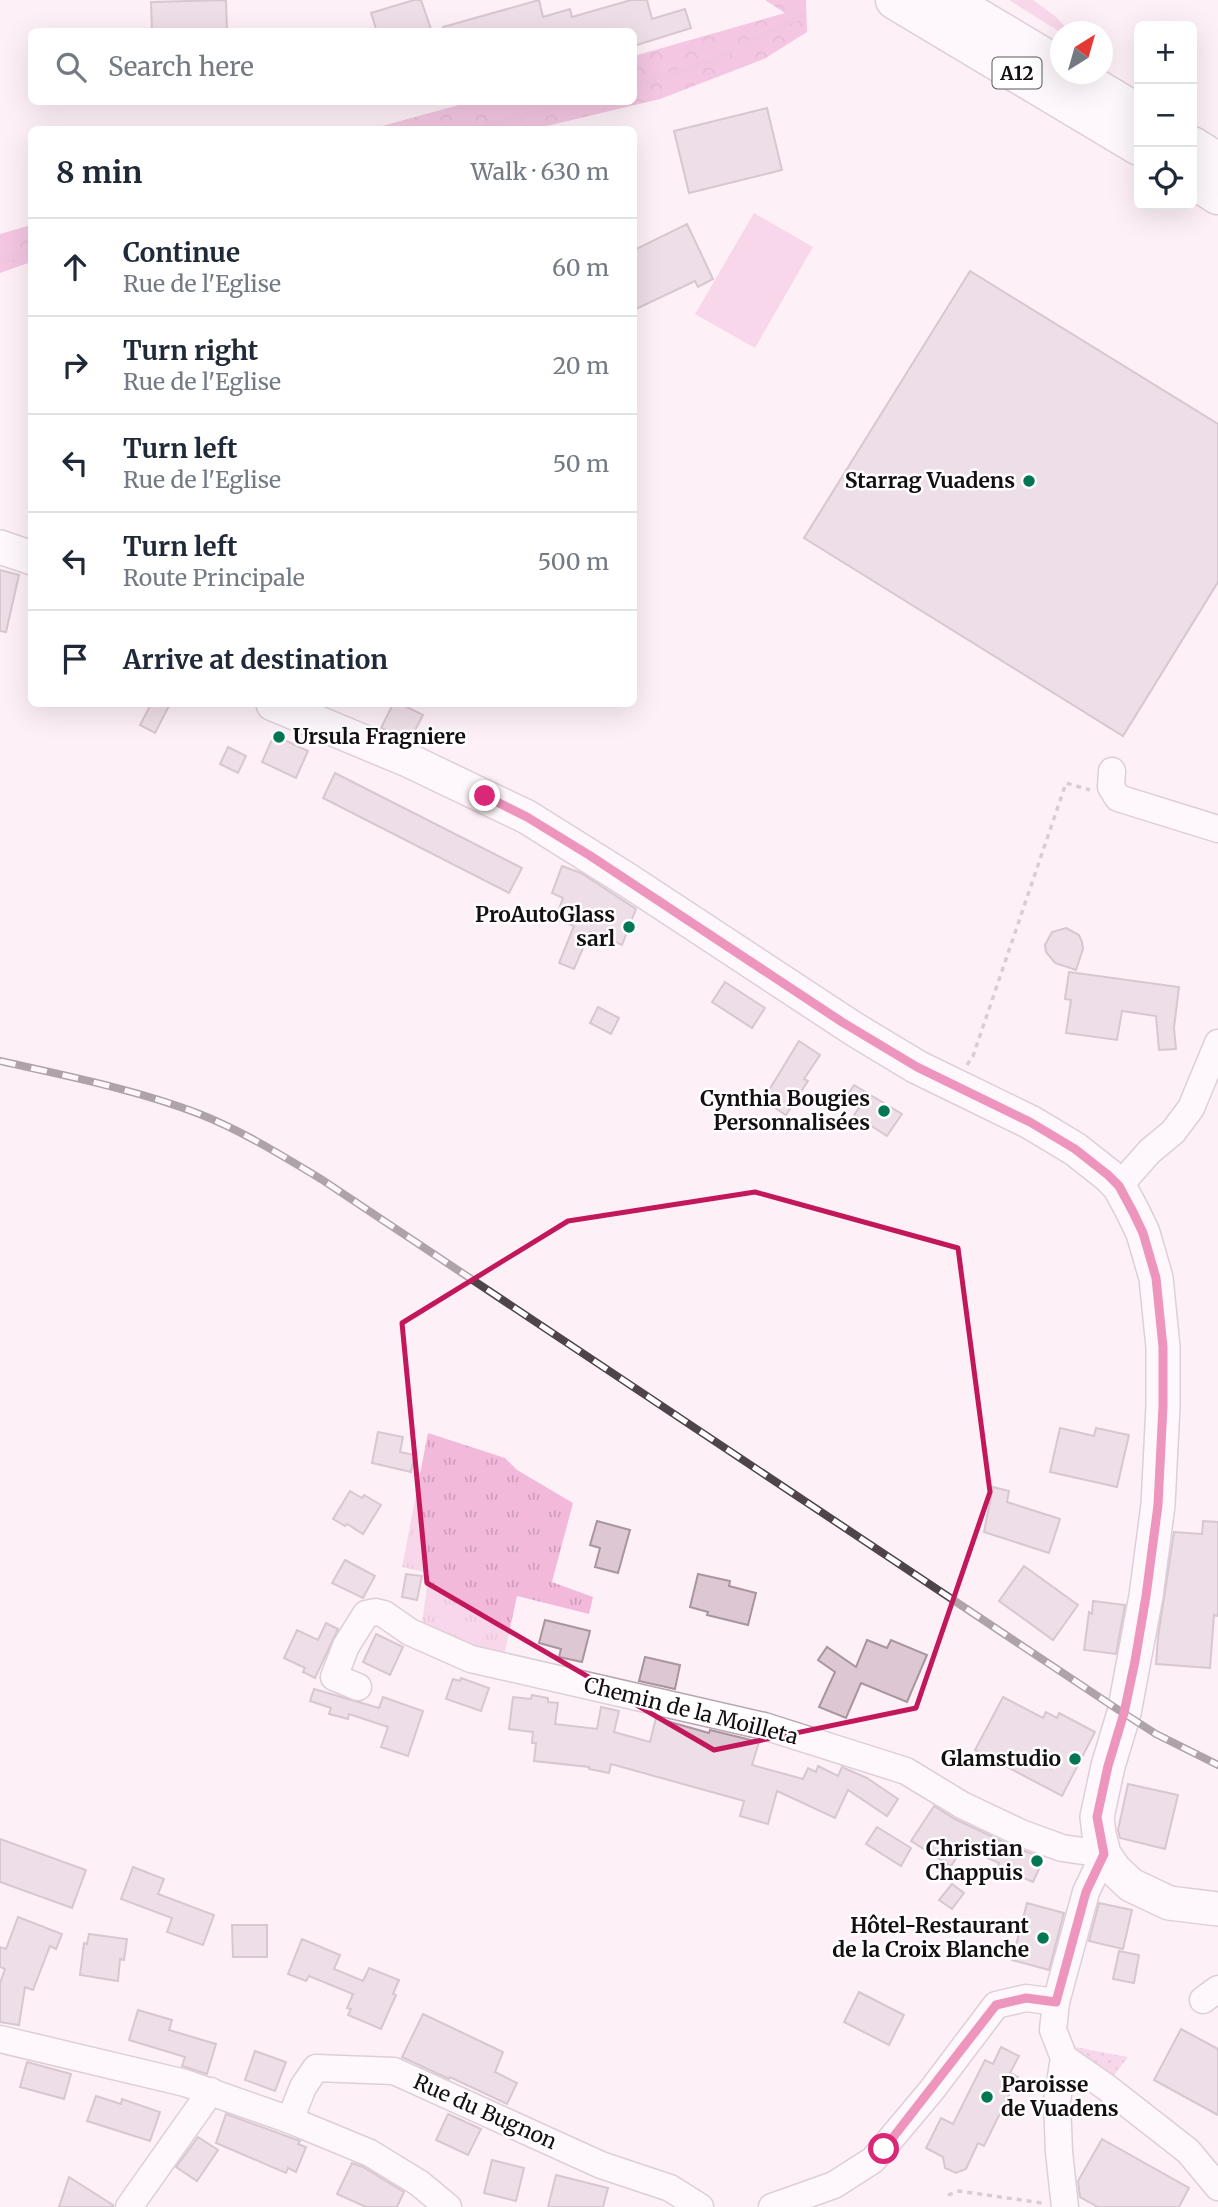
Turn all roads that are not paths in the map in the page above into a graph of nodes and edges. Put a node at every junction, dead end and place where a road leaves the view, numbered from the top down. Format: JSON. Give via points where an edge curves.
{"nodes":[{"id":1,"x":895,"y":0,"type":"edge"},
{"id":2,"x":948,"y":0,"type":"edge"},
{"id":3,"x":1050,"y":61,"type":"edge"},
{"id":4,"x":1089,"y":84,"type":"edge"},
{"id":5,"x":1134,"y":111,"type":"edge"},
{"id":6,"x":1134,"y":143,"type":"edge"},
{"id":7,"x":1194,"y":147,"type":"edge"},
{"id":8,"x":1218,"y":162,"type":"edge"},
{"id":9,"x":1197,"y":181,"type":"edge"},
{"id":10,"x":1218,"y":195,"type":"edge"},
{"id":11,"x":0,"y":547,"type":"edge"},
{"id":12,"x":28,"y":557,"type":"edge"},
{"id":13,"x":280,"y":707,"type":"edge"},
{"id":14,"x":1112,"y":771,"type":"dead end"},
{"id":15,"x":1218,"y":829,"type":"edge"},
{"id":16,"x":1218,"y":1043,"type":"edge"},
{"id":17,"x":1119,"y":1186,"type":"junction"},
{"id":18,"x":358,"y":1687,"type":"dead end"},
{"id":19,"x":1104,"y":1854,"type":"junction"},
{"id":20,"x":1218,"y":1909,"type":"edge"},
{"id":21,"x":1056,"y":2002,"type":"junction"},
{"id":22,"x":0,"y":2039,"type":"edge"},
{"id":23,"x":1064,"y":2058,"type":"junction"},
{"id":24,"x":211,"y":2091,"type":"junction"},
{"id":25,"x":290,"y":2120,"type":"junction"},
{"id":26,"x":1218,"y":2187,"type":"edge"},
{"id":27,"x":129,"y":2207,"type":"edge"},
{"id":28,"x":448,"y":2207,"type":"edge"},
{"id":29,"x":700,"y":2207,"type":"edge"},
{"id":30,"x":772,"y":2207,"type":"edge"},
{"id":31,"x":1065,"y":2207,"type":"edge"}],
"edges":[{"from":1,"to":6,"type":"highway","number":"A12"},
{"from":2,"to":3,"type":"highway","number":"A12"},
{"from":4,"to":5,"type":"highway","number":"A12"},
{"from":7,"to":8,"type":"highway"},
{"from":9,"to":10,"type":"highway"},
{"from":11,"to":12,"type":"main road"},
{"from":13,"to":17,"type":"main road","via":[[410,761],[527,817],[854,1029],[1075,1149]]},
{"from":14,"to":15,"type":"street","via":[[1111,787],[1118,798]]},
{"from":16,"to":17,"type":"street","via":[[1191,1108]]},
{"from":17,"to":19,"type":"main road","via":[[1143,1233],[1156,1278],[1163,1406],[1158,1505],[1146,1596],[1124,1713],[1097,1817]]},
{"from":18,"to":19,"type":"street","name":"Chemin de la Moilleta","via":[[334,1677],[366,1614],[376,1612],[471,1659],[764,1726],[906,1771],[1021,1833],[1062,1848]]},
{"from":19,"to":20,"type":"main road","via":[[1131,1885],[1148,1894],[1169,1903]]},
{"from":19,"to":21,"type":"street","via":[[1086,1892]]},
{"from":21,"to":23,"type":"street","via":[[1053,2030]]},
{"from":21,"to":30,"type":"street","via":[[1026,1998],[996,2005],[873,2160],[834,2185]]},
{"from":22,"to":24,"type":"street"},
{"from":23,"to":26,"type":"street","via":[[1188,2151]]},
{"from":23,"to":31,"type":"street","via":[[1057,2101]]},
{"from":24,"to":25,"type":"street"},
{"from":24,"to":27,"type":"street"},
{"from":25,"to":28,"type":"street","via":[[370,2153]]},
{"from":25,"to":29,"type":"street","name":"Rue du Bugnon","via":[[316,2068],[394,2071],[601,2165],[670,2188]]}]}
